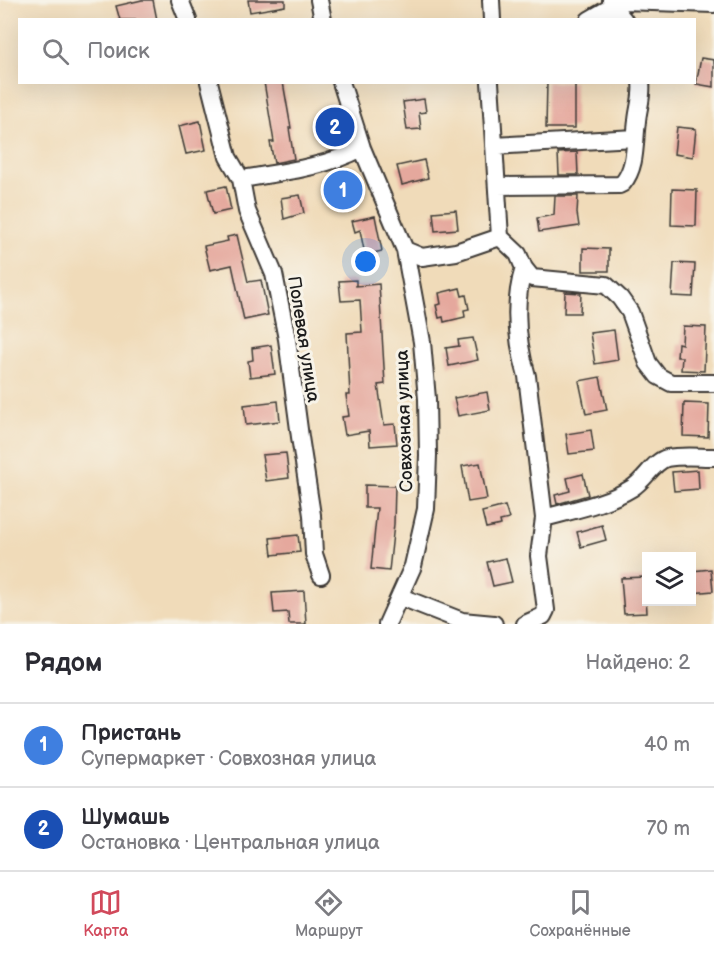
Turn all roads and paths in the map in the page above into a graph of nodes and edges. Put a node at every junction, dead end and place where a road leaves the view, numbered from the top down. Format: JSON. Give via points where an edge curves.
{"nodes":[{"id":1,"x":180,"y":0,"type":"edge"},
{"id":2,"x":319,"y":0,"type":"edge"},
{"id":3,"x":491,"y":0,"type":"edge"},
{"id":4,"x":611,"y":3,"type":"edge"},
{"id":5,"x":714,"y":4,"type":"edge"},
{"id":6,"x":187,"y":18,"type":"edge"},
{"id":7,"x":323,"y":18,"type":"edge"},
{"id":8,"x":492,"y":18,"type":"edge"},
{"id":9,"x":592,"y":18,"type":"edge"},
{"id":10,"x":622,"y":18,"type":"edge"},
{"id":11,"x":210,"y":84,"type":"edge"},
{"id":12,"x":342,"y":84,"type":"edge"},
{"id":13,"x":490,"y":84,"type":"edge"},
{"id":14,"x":641,"y":84,"type":"edge"},
{"id":15,"x":635,"y":138,"type":"junction"},
{"id":16,"x":494,"y":146,"type":"junction"},
{"id":17,"x":362,"y":148,"type":"junction"},
{"id":18,"x":242,"y":179,"type":"junction"},
{"id":19,"x":497,"y":192,"type":"junction"},
{"id":20,"x":500,"y":237,"type":"junction"},
{"id":21,"x":405,"y":250,"type":"junction"},
{"id":22,"x":524,"y":268,"type":"junction"},
{"id":23,"x":714,"y":383,"type":"edge"},
{"id":24,"x":714,"y":457,"type":"edge"},
{"id":25,"x":544,"y":518,"type":"junction"},
{"id":26,"x":321,"y":575,"type":"dead end"},
{"id":27,"x":401,"y":597,"type":"junction"},
{"id":28,"x":387,"y":624,"type":"edge"},
{"id":29,"x":494,"y":624,"type":"edge"},
{"id":30,"x":525,"y":624,"type":"edge"}],
"edges":[{"from":1,"to":6,"type":"street"},
{"from":2,"to":7,"type":"street"},
{"from":3,"to":8,"type":"street"},
{"from":4,"to":5,"type":"street","via":[[632,0]]},
{"from":4,"to":9,"type":"street"},
{"from":4,"to":10,"type":"street"},
{"from":11,"to":18,"type":"street","name":"Полевая улица","via":[[228,157]]},
{"from":12,"to":17,"type":"street","name":"Совхозная улица"},
{"from":13,"to":16,"type":"street"},
{"from":14,"to":15,"type":"street"},
{"from":15,"to":16,"type":"street"},
{"from":15,"to":19,"type":"street","via":[[627,179],[619,185]]},
{"from":16,"to":19,"type":"street"},
{"from":17,"to":18,"type":"street","via":[[322,165]]},
{"from":17,"to":21,"type":"street","name":"Совхозная улица"},
{"from":18,"to":26,"type":"street","name":"Полевая улица","via":[[247,211],[274,274],[285,328],[314,554]]},
{"from":19,"to":20,"type":"street"},
{"from":20,"to":21,"type":"street","via":[[456,252],[422,257]]},
{"from":20,"to":22,"type":"street","via":[[518,254]]},
{"from":21,"to":27,"type":"street","name":"Совхозная улица","via":[[422,342],[428,455],[426,509],[413,566]]},
{"from":22,"to":23,"type":"street","via":[[532,278],[606,285],[630,312],[648,363],[658,376],[670,383]]},
{"from":22,"to":25,"type":"street","via":[[518,321]]},
{"from":24,"to":25,"type":"street","via":[[667,458],[619,496]]},
{"from":25,"to":30,"type":"street","via":[[539,556],[546,610],[543,616]]},
{"from":27,"to":28,"type":"street","name":"Совхозная улица"},
{"from":27,"to":29,"type":"street","via":[[462,621]]}]}
